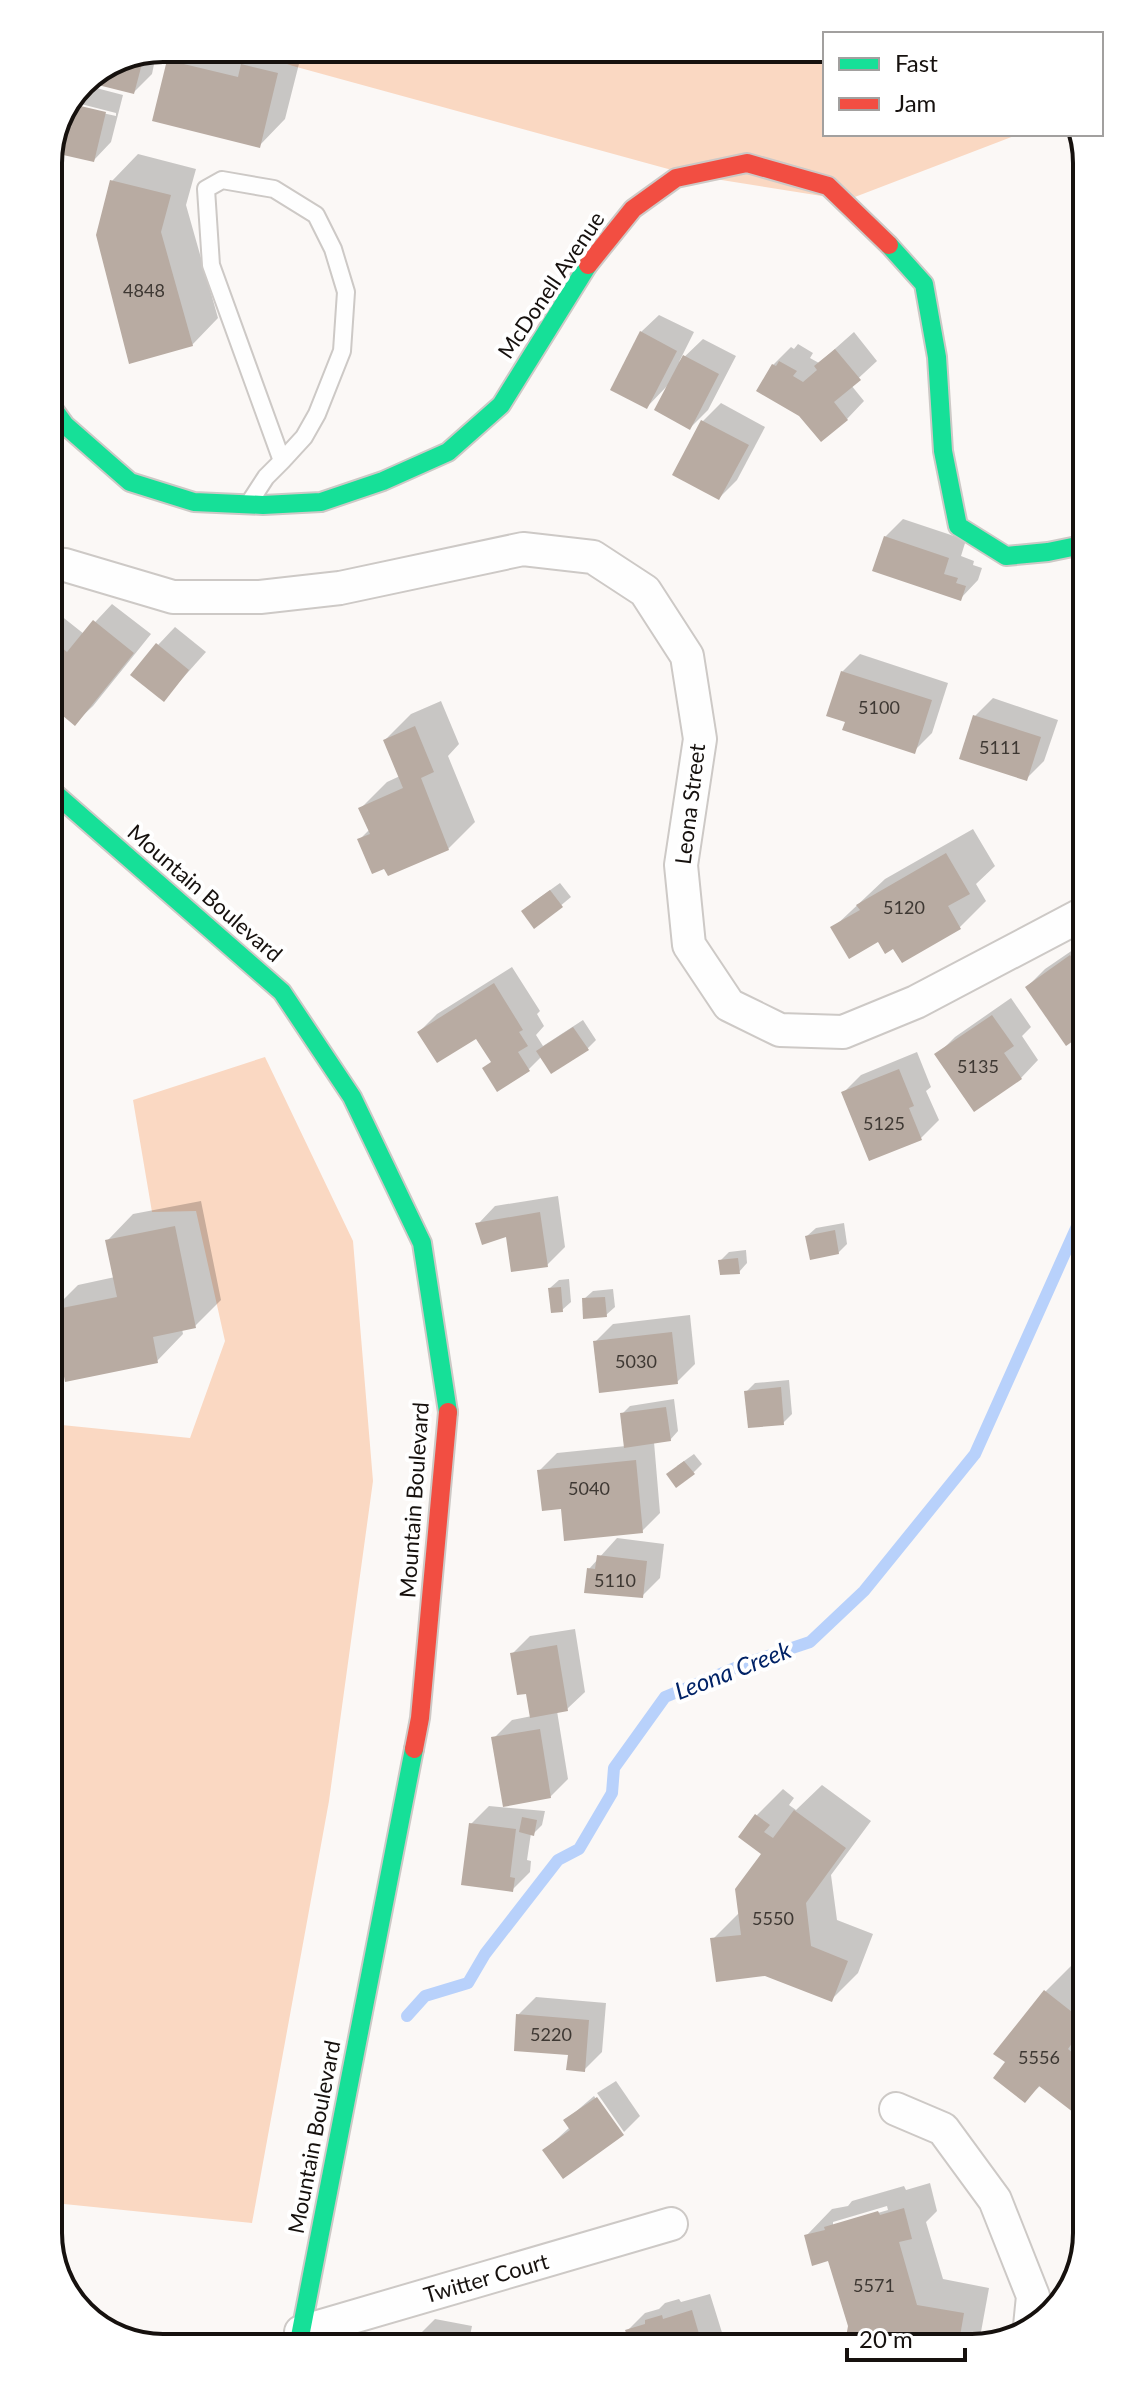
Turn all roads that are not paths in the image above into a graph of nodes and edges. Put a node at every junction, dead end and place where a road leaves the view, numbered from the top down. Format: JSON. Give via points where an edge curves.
{"nodes":[{"id":1,"x":62,"y":421,"type":"edge"},
{"id":2,"x":282,"y":461,"type":"junction"},
{"id":3,"x":248,"y":505,"type":"junction"},
{"id":4,"x":1073,"y":547,"type":"edge"},
{"id":5,"x":62,"y":565,"type":"edge"},
{"id":6,"x":62,"y":800,"type":"edge"},
{"id":7,"x":1073,"y":919,"type":"edge"},
{"id":8,"x":896,"y":2109,"type":"dead end"},
{"id":9,"x":671,"y":2224,"type":"dead end"},
{"id":10,"x":1031,"y":2314,"type":"edge"},
{"id":11,"x":300,"y":2334,"type":"edge"},
{"id":12,"x":315,"y":2334,"type":"edge"}],
"edges":[{"from":1,"to":3,"type":"street","name":"McDonell Avenue","via":[[130,482],[194,502]]},
{"from":2,"to":2,"type":"lane","via":[[211,265],[206,189],[222,180],[274,189],[316,215],[346,292],[342,351],[317,414]]},
{"from":2,"to":3,"type":"lane"},
{"from":3,"to":4,"type":"street","name":"McDonell Avenue","via":[[321,502],[448,452],[501,405],[586,268],[633,209],[676,178],[747,163],[828,186],[924,284],[937,357],[943,451],[958,526],[1006,556]]},
{"from":5,"to":7,"type":"street","name":"Leona Street","via":[[173,597],[260,597],[340,588],[523,549],[593,557],[645,591],[687,656],[700,739],[681,865],[689,945],[729,1005],[780,1030],[843,1032],[916,1002]]},
{"from":6,"to":11,"type":"street","name":"Mountain Boulevard","via":[[282,992],[352,1097],[422,1243],[448,1407],[420,1718]]},
{"from":8,"to":10,"type":"street","via":[[943,2129],[995,2200],[1033,2296]]},
{"from":9,"to":12,"type":"street","name":"Twitter Court"}]}
